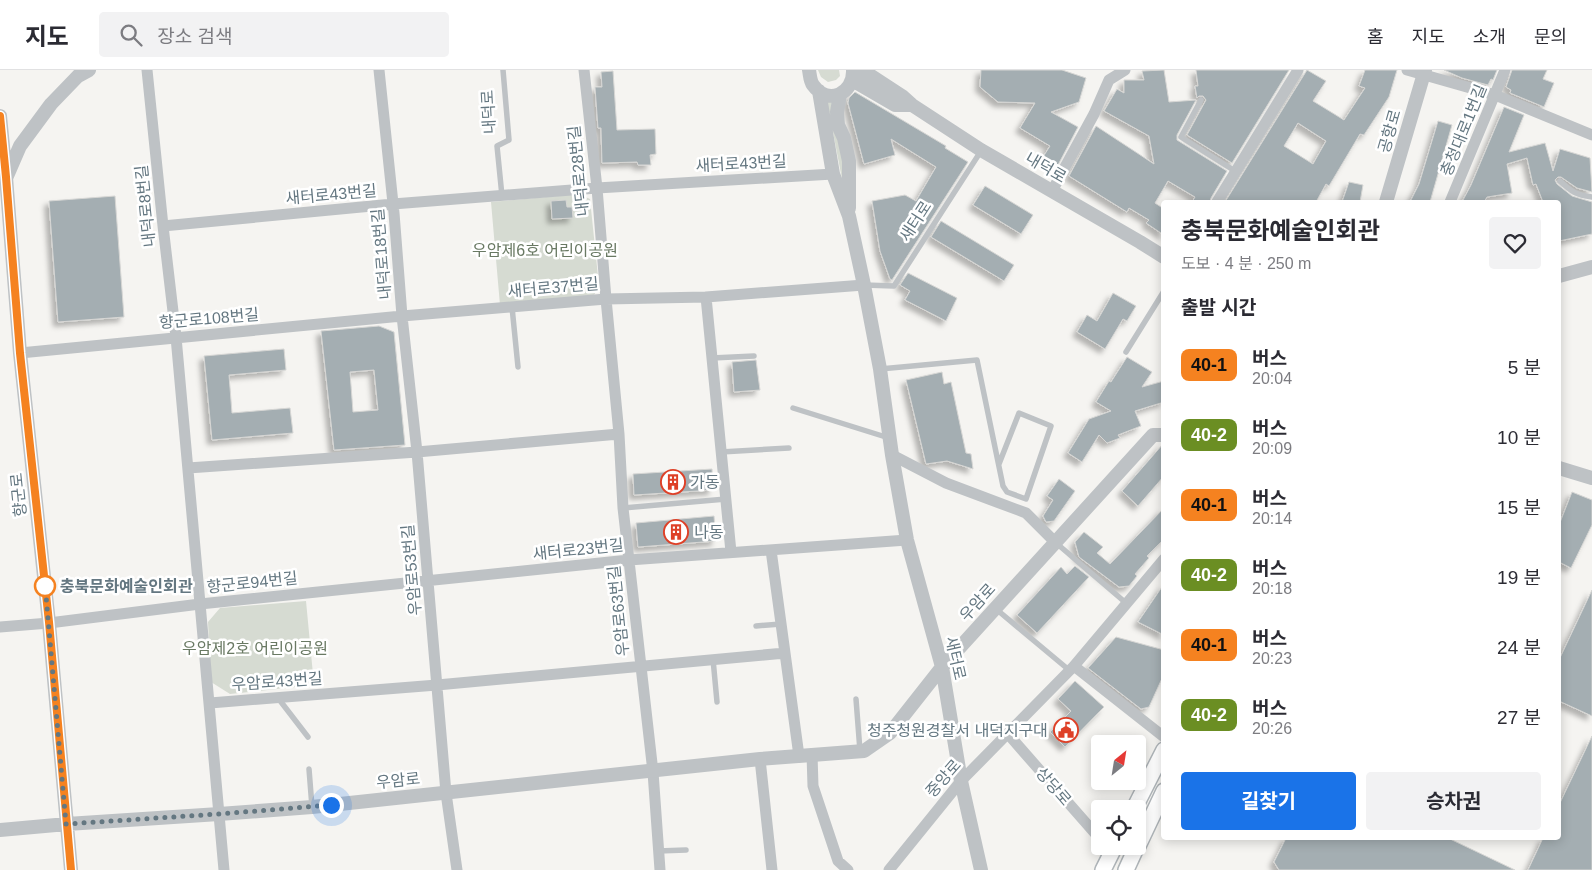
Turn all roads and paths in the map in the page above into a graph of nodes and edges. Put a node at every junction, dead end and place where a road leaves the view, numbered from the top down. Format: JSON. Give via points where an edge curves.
{"nodes":[{"id":1,"x":89,"y":70,"type":"edge"},
{"id":2,"x":147,"y":70,"type":"edge"},
{"id":3,"x":379,"y":70,"type":"edge"},
{"id":4,"x":503,"y":70,"type":"edge"},
{"id":5,"x":584,"y":70,"type":"edge"},
{"id":6,"x":809,"y":70,"type":"edge"},
{"id":7,"x":862,"y":70,"type":"edge"},
{"id":8,"x":1125,"y":70,"type":"edge"},
{"id":9,"x":1298,"y":70,"type":"edge"},
{"id":10,"x":1407,"y":70,"type":"edge"},
{"id":11,"x":1505,"y":70,"type":"edge"},
{"id":12,"x":1424,"y":72,"type":"edge"},
{"id":13,"x":852,"y":75,"type":"edge"},
{"id":14,"x":819,"y":91,"type":"junction"},
{"id":15,"x":840,"y":95,"type":"junction"},
{"id":16,"x":1495,"y":95,"type":"junction"},
{"id":17,"x":1200,"y":100,"type":"dead end"},
{"id":18,"x":912,"y":105,"type":"junction"},
{"id":19,"x":0,"y":116,"type":"edge"},
{"id":20,"x":1592,"y":135,"type":"edge"},
{"id":21,"x":981,"y":150,"type":"junction"},
{"id":22,"x":2,"y":158,"type":"edge"},
{"id":23,"x":1235,"y":171,"type":"junction"},
{"id":24,"x":833,"y":174,"type":"junction"},
{"id":25,"x":6,"y":177,"type":"junction"},
{"id":26,"x":1560,"y":181,"type":"dead end"},
{"id":27,"x":597,"y":188,"type":"junction"},
{"id":28,"x":1052,"y":191,"type":"junction"},
{"id":29,"x":502,"y":196,"type":"junction"},
{"id":30,"x":1592,"y":197,"type":"edge"},
{"id":31,"x":1218,"y":200,"type":"edge"},
{"id":32,"x":1387,"y":200,"type":"edge"},
{"id":33,"x":1451,"y":200,"type":"edge"},
{"id":34,"x":394,"y":204,"type":"junction"},
{"id":35,"x":849,"y":216,"type":"junction"},
{"id":36,"x":163,"y":226,"type":"junction"},
{"id":37,"x":1161,"y":255,"type":"edge"},
{"id":38,"x":1592,"y":267,"type":"edge"},
{"id":39,"x":1561,"y":275,"type":"edge"},
{"id":40,"x":864,"y":285,"type":"junction"},
{"id":41,"x":1161,"y":296,"type":"edge"},
{"id":42,"x":706,"y":297,"type":"junction"},
{"id":43,"x":606,"y":299,"type":"junction"},
{"id":44,"x":512,"y":307,"type":"junction"},
{"id":45,"x":402,"y":316,"type":"junction"},
{"id":46,"x":176,"y":337,"type":"junction"},
{"id":47,"x":1126,"y":352,"type":"dead end"},
{"id":48,"x":20,"y":353,"type":"junction"},
{"id":49,"x":754,"y":356,"type":"dead end"},
{"id":50,"x":712,"y":358,"type":"junction"},
{"id":51,"x":518,"y":367,"type":"dead end"},
{"id":52,"x":880,"y":369,"type":"junction"},
{"id":53,"x":793,"y":408,"type":"dead end"},
{"id":54,"x":619,"y":434,"type":"junction"},
{"id":55,"x":1161,"y":435,"type":"edge"},
{"id":56,"x":890,"y":438,"type":"junction"},
{"id":57,"x":789,"y":448,"type":"dead end"},
{"id":58,"x":417,"y":452,"type":"junction"},
{"id":59,"x":721,"y":452,"type":"junction"},
{"id":60,"x":892,"y":455,"type":"junction"},
{"id":61,"x":999,"y":464,"type":"junction"},
{"id":62,"x":188,"y":468,"type":"junction"},
{"id":63,"x":1561,"y":469,"type":"edge"},
{"id":64,"x":1592,"y":478,"type":"edge"},
{"id":65,"x":726,"y":499,"type":"junction"},
{"id":66,"x":623,"y":508,"type":"junction"},
{"id":67,"x":907,"y":540,"type":"junction"},
{"id":68,"x":1055,"y":542,"type":"junction"},
{"id":69,"x":771,"y":550,"type":"junction"},
{"id":70,"x":731,"y":552,"type":"junction"},
{"id":71,"x":629,"y":560,"type":"junction"},
{"id":72,"x":1161,"y":562,"type":"edge"},
{"id":73,"x":429,"y":581,"type":"junction"},
{"id":74,"x":1126,"y":603,"type":"junction"},
{"id":75,"x":200,"y":604,"type":"junction"},
{"id":76,"x":995,"y":608,"type":"junction"},
{"id":77,"x":49,"y":622,"type":"junction"},
{"id":78,"x":781,"y":624,"type":"junction"},
{"id":79,"x":756,"y":626,"type":"dead end"},
{"id":80,"x":0,"y":627,"type":"edge"},
{"id":81,"x":785,"y":653,"type":"junction"},
{"id":82,"x":713,"y":659,"type":"junction"},
{"id":83,"x":640,"y":665,"type":"junction"},
{"id":84,"x":942,"y":667,"type":"junction"},
{"id":85,"x":1072,"y":668,"type":"junction"},
{"id":86,"x":437,"y":685,"type":"junction"},
{"id":87,"x":278,"y":698,"type":"junction"},
{"id":88,"x":856,"y":699,"type":"dead end"},
{"id":89,"x":717,"y":702,"type":"dead end"},
{"id":90,"x":210,"y":703,"type":"junction"},
{"id":91,"x":1008,"y":734,"type":"junction"},
{"id":92,"x":1161,"y":735,"type":"edge"},
{"id":93,"x":308,"y":737,"type":"dead end"},
{"id":94,"x":860,"y":751,"type":"junction"},
{"id":95,"x":806,"y":755,"type":"junction"},
{"id":96,"x":1161,"y":756,"type":"edge"},
{"id":97,"x":760,"y":760,"type":"junction"},
{"id":98,"x":309,"y":769,"type":"dead end"},
{"id":99,"x":653,"y":772,"type":"junction"},
{"id":100,"x":961,"y":781,"type":"junction"},
{"id":101,"x":446,"y":793,"type":"junction"},
{"id":102,"x":1161,"y":798,"type":"edge"},
{"id":103,"x":1139,"y":800,"type":"edge"},
{"id":104,"x":312,"y":807,"type":"junction"},
{"id":105,"x":219,"y":814,"type":"junction"},
{"id":106,"x":66,"y":824,"type":"junction"},
{"id":107,"x":1146,"y":828,"type":"edge"},
{"id":108,"x":1091,"y":829,"type":"edge"},
{"id":109,"x":0,"y":830,"type":"edge"},
{"id":110,"x":686,"y":850,"type":"dead end"},
{"id":111,"x":658,"y":851,"type":"junction"},
{"id":112,"x":1108,"y":855,"type":"edge"},
{"id":113,"x":1133,"y":855,"type":"edge"},
{"id":114,"x":71,"y":870,"type":"edge"},
{"id":115,"x":224,"y":870,"type":"edge"},
{"id":116,"x":457,"y":870,"type":"edge"},
{"id":117,"x":660,"y":870,"type":"edge"},
{"id":118,"x":772,"y":870,"type":"edge"},
{"id":119,"x":848,"y":870,"type":"edge"},
{"id":120,"x":889,"y":870,"type":"edge"},
{"id":121,"x":981,"y":870,"type":"edge"},
{"id":122,"x":1103,"y":870,"type":"edge"},
{"id":123,"x":1126,"y":870,"type":"edge"}],
"edges":[{"from":1,"to":25,"type":"street","via":[[78,76],[51,104],[20,146]]},
{"from":2,"to":36,"type":"street","name":"내덕로8번길"},
{"from":3,"to":34,"type":"street","name":"내덕로18번길"},
{"from":4,"to":29,"type":"lane","name":"내덕로","via":[[509,140],[497,146]]},
{"from":5,"to":27,"type":"street","name":"내덕로28번길"},
{"from":6,"to":14,"type":"street","via":[[812,85]]},
{"from":7,"to":18,"type":"street","name":"내덕로"},
{"from":8,"to":28,"type":"street","via":[[1109,80]]},
{"from":9,"to":23,"type":"street"},
{"from":10,"to":12,"type":"street"},
{"from":11,"to":16,"type":"street","name":"충청대로1번길"},
{"from":12,"to":16,"type":"street"},
{"from":12,"to":32,"type":"street","name":"공항로"},
{"from":13,"to":15,"type":"street","via":[[847,89]]},
{"from":13,"to":18,"type":"street","via":[[895,105]]},
{"from":14,"to":15,"type":"street","via":[[831,96]]},
{"from":14,"to":24,"type":"street"},
{"from":15,"to":35,"type":"street","via":[[837,112],[849,161]]},
{"from":16,"to":20,"type":"street"},
{"from":16,"to":33,"type":"street","name":"충청대로1번길"},
{"from":17,"to":23,"type":"lane","via":[[1181,137]]},
{"from":18,"to":21,"type":"street","name":"내덕로"},
{"from":19,"to":22,"type":"street","name":"향군로"},
{"from":21,"to":28,"type":"street","name":"내덕로"},
{"from":21,"to":40,"type":"lane","name":"새터로","via":[[894,286]]},
{"from":22,"to":25,"type":"street","name":"향군로"},
{"from":23,"to":31,"type":"street"},
{"from":24,"to":27,"type":"street","name":"새터로43번길"},
{"from":24,"to":35,"type":"street"},
{"from":25,"to":48,"type":"street","name":"향군로"},
{"from":26,"to":30,"type":"lane","via":[[1571,192]]},
{"from":27,"to":29,"type":"street","name":"새터로43번길"},
{"from":27,"to":43,"type":"street","name":"내덕로28번길"},
{"from":28,"to":37,"type":"street","name":"내덕로"},
{"from":29,"to":34,"type":"street","name":"새터로43번길"},
{"from":34,"to":36,"type":"street","name":"새터로43번길"},
{"from":34,"to":45,"type":"street","name":"내덕로18번길"},
{"from":35,"to":40,"type":"street","name":"새터로"},
{"from":36,"to":46,"type":"street","name":"내덕로8번길"},
{"from":38,"to":39,"type":"street"},
{"from":40,"to":42,"type":"street","name":"새터로37번길"},
{"from":40,"to":52,"type":"street","name":"새터로"},
{"from":41,"to":47,"type":"lane"},
{"from":42,"to":43,"type":"street","name":"새터로37번길"},
{"from":42,"to":50,"type":"street"},
{"from":43,"to":44,"type":"street","name":"새터로37번길"},
{"from":43,"to":54,"type":"street","name":"우암로63번길"},
{"from":44,"to":45,"type":"street","name":"새터로37번길"},
{"from":44,"to":51,"type":"lane"},
{"from":45,"to":46,"type":"street","name":"향군로108번길"},
{"from":45,"to":58,"type":"street","name":"우암로53번길"},
{"from":46,"to":48,"type":"street","name":"향군로108번길"},
{"from":46,"to":62,"type":"street","name":"우암로43번길"},
{"from":48,"to":77,"type":"street","name":"향군로"},
{"from":49,"to":50,"type":"lane"},
{"from":50,"to":59,"type":"street"},
{"from":52,"to":56,"type":"street","name":"새터로"},
{"from":52,"to":61,"type":"lane","via":[[977,360]]},
{"from":53,"to":56,"type":"lane"},
{"from":54,"to":58,"type":"street"},
{"from":54,"to":66,"type":"street","name":"우암로63번길"},
{"from":55,"to":68,"type":"street","name":"우암로","via":[[1153,435]]},
{"from":56,"to":60,"type":"street","name":"새터로"},
{"from":57,"to":59,"type":"lane"},
{"from":58,"to":62,"type":"street"},
{"from":58,"to":73,"type":"street","name":"우암로53번길"},
{"from":59,"to":65,"type":"street"},
{"from":60,"to":67,"type":"street","name":"새터로"},
{"from":60,"to":68,"type":"street","via":[[946,483],[1026,513]]},
{"from":61,"to":61,"type":"lane","via":[[1007,492],[1026,498],[1051,426],[1019,413]]},
{"from":62,"to":75,"type":"street","name":"우암로43번길"},
{"from":63,"to":64,"type":"street"},
{"from":65,"to":66,"type":"lane"},
{"from":65,"to":70,"type":"street"},
{"from":66,"to":71,"type":"street","name":"우암로63번길"},
{"from":67,"to":69,"type":"street","name":"새터로23번길"},
{"from":67,"to":84,"type":"street","name":"새터로"},
{"from":68,"to":74,"type":"lane"},
{"from":68,"to":76,"type":"street","name":"우암로"},
{"from":69,"to":70,"type":"street","name":"새터로23번길"},
{"from":69,"to":78,"type":"street"},
{"from":70,"to":71,"type":"street","name":"새터로23번길"},
{"from":71,"to":73,"type":"street","name":"새터로23번길"},
{"from":71,"to":83,"type":"street","name":"우암로63번길"},
{"from":72,"to":74,"type":"street","name":"중앙로"},
{"from":73,"to":75,"type":"street","name":"향군로94번길"},
{"from":73,"to":86,"type":"street","name":"우암로53번길"},
{"from":74,"to":85,"type":"street","name":"중앙로"},
{"from":75,"to":77,"type":"street","name":"향군로94번길"},
{"from":75,"to":90,"type":"street","name":"우암로43번길"},
{"from":76,"to":84,"type":"street","name":"우암로"},
{"from":76,"to":85,"type":"lane"},
{"from":77,"to":80,"type":"street","name":"향군로94번길"},
{"from":77,"to":106,"type":"street","name":"향군로"},
{"from":78,"to":79,"type":"lane"},
{"from":78,"to":81,"type":"street"},
{"from":81,"to":82,"type":"street","name":"우암로63번길"},
{"from":81,"to":95,"type":"street"},
{"from":82,"to":83,"type":"street","name":"우암로63번길"},
{"from":82,"to":89,"type":"lane"},
{"from":83,"to":86,"type":"street","name":"우암로63번길"},
{"from":83,"to":99,"type":"street","name":"우암로63번길"},
{"from":84,"to":94,"type":"street","name":"우암로","via":[[890,733]]},
{"from":84,"to":100,"type":"street","name":"새터로"},
{"from":85,"to":91,"type":"street","name":"중앙로"},
{"from":85,"to":92,"type":"street"},
{"from":86,"to":87,"type":"street","name":"우암로43번길"},
{"from":86,"to":101,"type":"street","name":"우암로53번길"},
{"from":87,"to":90,"type":"street","name":"우암로43번길"},
{"from":87,"to":93,"type":"lane"},
{"from":88,"to":94,"type":"lane"},
{"from":90,"to":105,"type":"street","name":"우암로43번길"},
{"from":91,"to":100,"type":"street","name":"중앙로"},
{"from":91,"to":108,"type":"street","name":"상당로"},
{"from":94,"to":95,"type":"street","name":"우암로"},
{"from":95,"to":97,"type":"street","name":"우암로"},
{"from":95,"to":119,"type":"street","via":[[838,861]]},
{"from":96,"to":103,"type":"main road"},
{"from":97,"to":99,"type":"street","name":"우암로"},
{"from":97,"to":118,"type":"street"},
{"from":98,"to":104,"type":"lane"},
{"from":99,"to":101,"type":"street","name":"우암로"},
{"from":99,"to":111,"type":"street","name":"우암로63번길"},
{"from":100,"to":120,"type":"street","name":"중앙로"},
{"from":100,"to":121,"type":"street","name":"새터로"},
{"from":101,"to":104,"type":"street","name":"우암로"},
{"from":101,"to":116,"type":"street","name":"우암로53번길"},
{"from":102,"to":107,"type":"main road"},
{"from":104,"to":105,"type":"street","name":"우암로"},
{"from":105,"to":106,"type":"street","name":"우암로"},
{"from":105,"to":115,"type":"street","name":"우암로43번길"},
{"from":106,"to":109,"type":"street","name":"우암로"},
{"from":106,"to":114,"type":"street","name":"향군로"},
{"from":110,"to":111,"type":"lane"},
{"from":111,"to":117,"type":"street","name":"우암로63번길"},
{"from":112,"to":122,"type":"main road"},
{"from":113,"to":123,"type":"main road"}]}
